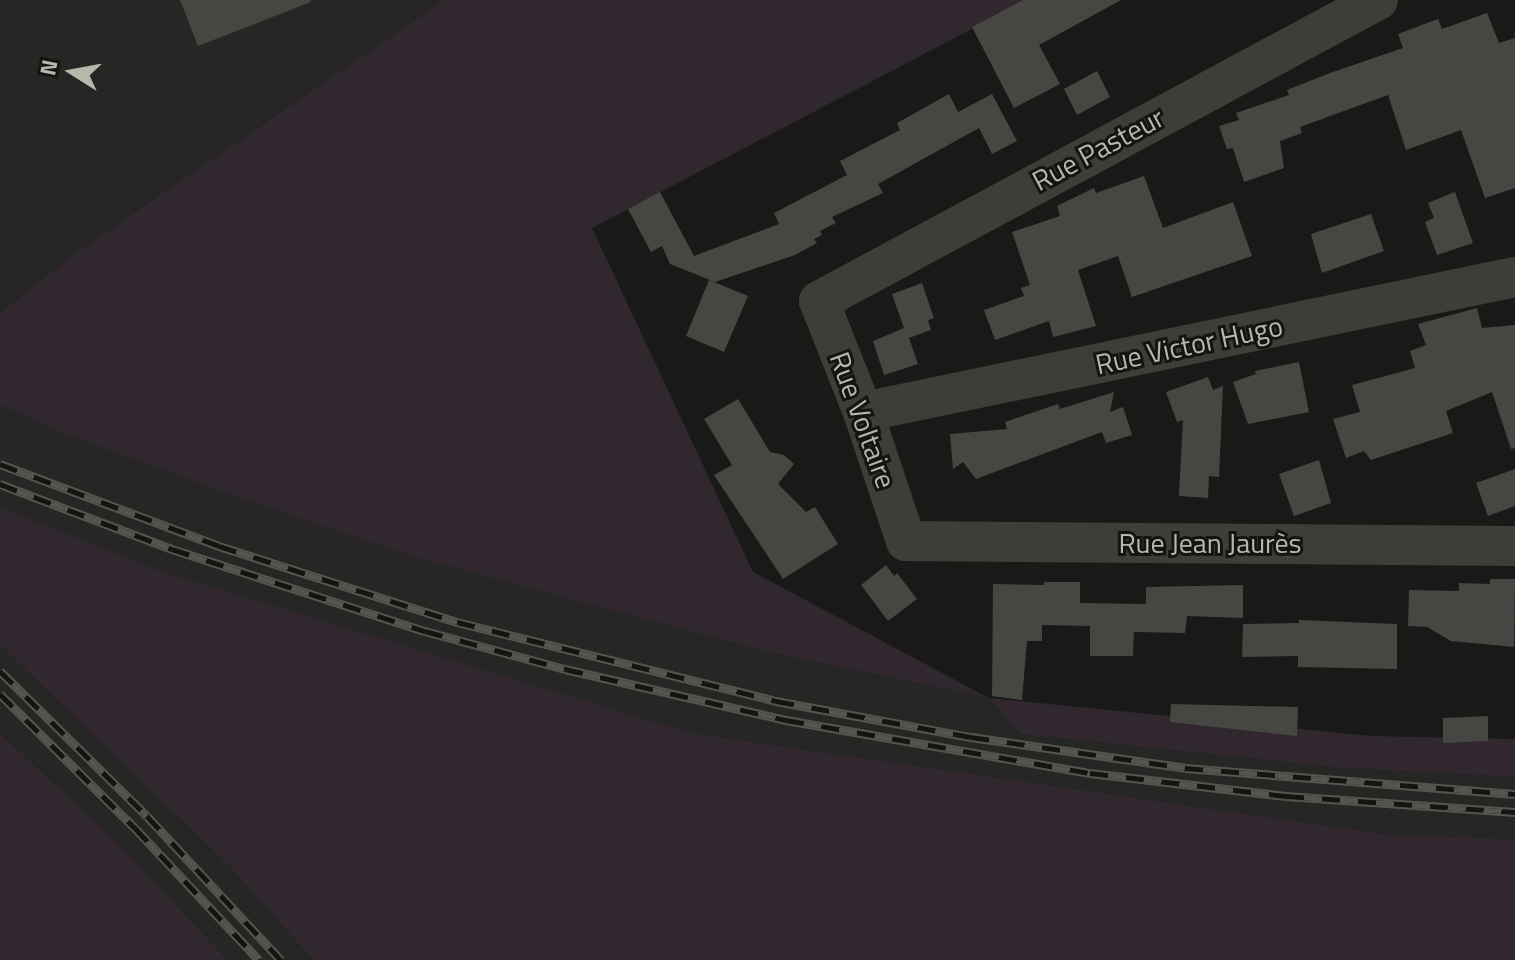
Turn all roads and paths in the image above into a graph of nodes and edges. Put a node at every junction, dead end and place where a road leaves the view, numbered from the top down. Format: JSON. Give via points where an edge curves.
{"nodes":[{"id":1,"x":1378,"y":0,"type":"edge"},
{"id":2,"x":1515,"y":277,"type":"edge"},
{"id":3,"x":819,"y":301,"type":"joint"},
{"id":4,"x":863,"y":412,"type":"junction"},
{"id":5,"x":906,"y":541,"type":"joint"},
{"id":6,"x":1515,"y":546,"type":"edge"}],
"edges":[{"from":1,"to":3,"type":"street","name":"Rue Pasteur"},
{"from":2,"to":4,"type":"street","name":"Rue Victor Hugo"},
{"from":3,"to":4,"type":"street","name":"Rue Voltaire"},
{"from":4,"to":5,"type":"street","name":"Rue Voltaire"},
{"from":5,"to":6,"type":"street","name":"Rue Jean Jaurès"}]}
